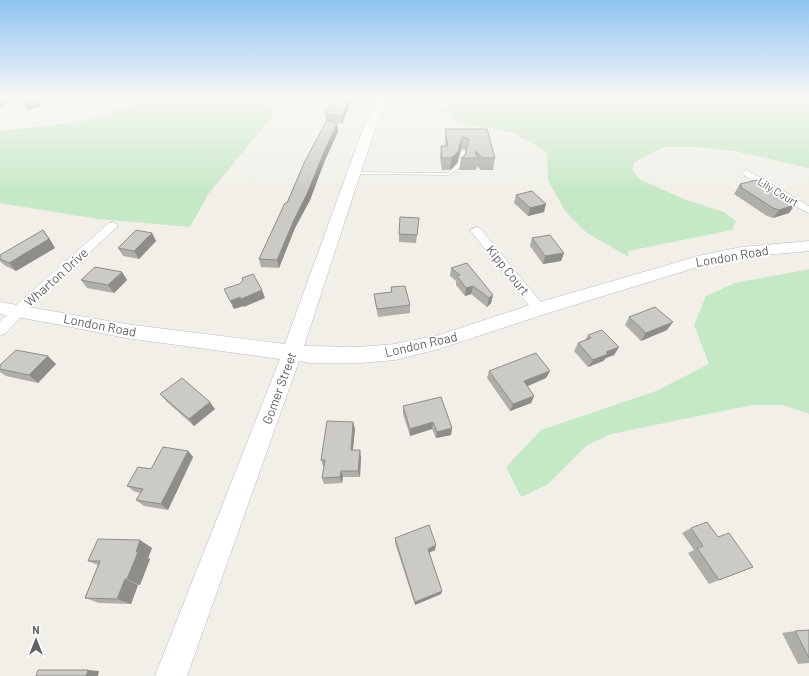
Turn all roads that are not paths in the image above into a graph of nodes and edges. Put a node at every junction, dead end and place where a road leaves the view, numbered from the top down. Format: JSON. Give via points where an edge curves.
{"nodes":[{"id":1,"x":370,"y":131,"type":"edge"},
{"id":2,"x":464,"y":151,"type":"edge"},
{"id":3,"x":354,"y":173,"type":"junction"},
{"id":4,"x":747,"y":173,"type":"dead end"},
{"id":5,"x":809,"y":210,"type":"edge"},
{"id":6,"x":113,"y":225,"type":"dead end"},
{"id":7,"x":476,"y":230,"type":"dead end"},
{"id":8,"x":809,"y":246,"type":"edge"},
{"id":9,"x":0,"y":308,"type":"edge"},
{"id":10,"x":539,"y":309,"type":"junction"},
{"id":11,"x":18,"y":311,"type":"junction"},
{"id":12,"x":0,"y":330,"type":"edge"},
{"id":13,"x":292,"y":353,"type":"junction"},
{"id":14,"x":171,"y":676,"type":"edge"}],
"edges":[{"from":1,"to":3,"type":"street","name":"Gomer Street"},
{"from":2,"to":3,"type":"lane","via":[[460,165],[449,174]]},
{"from":3,"to":13,"type":"street","name":"Gomer Street"},
{"from":4,"to":5,"type":"street","name":"Lily Court"},
{"from":6,"to":11,"type":"street","name":"Wharton Drive"},
{"from":7,"to":10,"type":"street","name":"Kipp Court"},
{"from":8,"to":10,"type":"street","name":"London Road","via":[[741,252],[702,260]]},
{"from":9,"to":11,"type":"street","name":"London Road"},
{"from":10,"to":13,"type":"street","name":"London Road","via":[[439,342],[395,352],[360,355]]},
{"from":11,"to":12,"type":"street","name":"Wharton Drive"},
{"from":11,"to":13,"type":"street","name":"London Road","via":[[126,332]]},
{"from":13,"to":14,"type":"street","name":"Gomer Street"}]}
